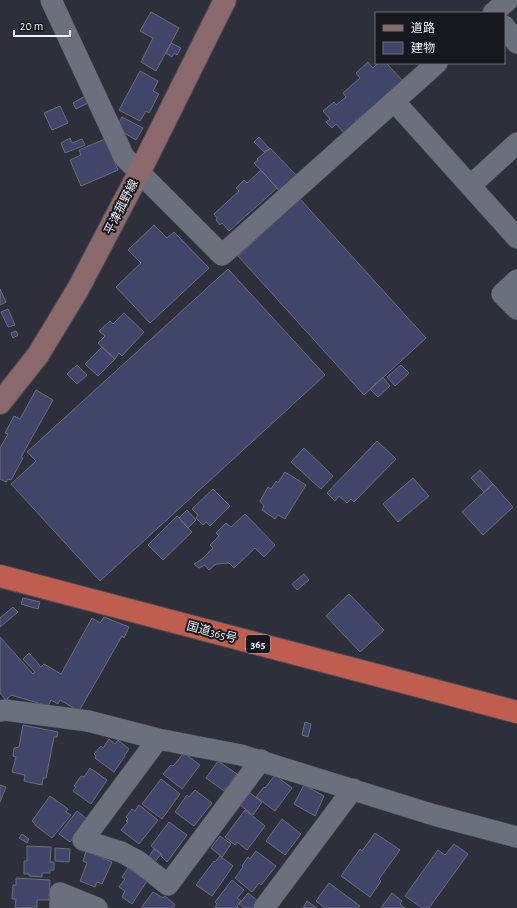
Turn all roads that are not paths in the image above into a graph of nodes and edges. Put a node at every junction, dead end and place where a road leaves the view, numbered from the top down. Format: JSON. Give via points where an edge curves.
{"nodes":[{"id":1,"x":51,"y":0,"type":"edge"},
{"id":2,"x":225,"y":0,"type":"edge"},
{"id":3,"x":484,"y":0,"type":"edge"},
{"id":4,"x":508,"y":0,"type":"edge"},
{"id":5,"x":492,"y":12,"type":"edge"},
{"id":6,"x":494,"y":12,"type":"edge"},
{"id":7,"x":505,"y":27,"type":"edge"},
{"id":8,"x":517,"y":44,"type":"edge"},
{"id":9,"x":436,"y":64,"type":"edge"},
{"id":10,"x":394,"y":101,"type":"junction"},
{"id":11,"x":517,"y":143,"type":"edge"},
{"id":12,"x":140,"y":171,"type":"junction"},
{"id":13,"x":470,"y":186,"type":"junction"},
{"id":14,"x":517,"y":238,"type":"edge"},
{"id":15,"x":517,"y":280,"type":"edge"},
{"id":16,"x":517,"y":309,"type":"edge"},
{"id":17,"x":0,"y":403,"type":"edge"},
{"id":18,"x":0,"y":576,"type":"edge"},
{"id":19,"x":0,"y":711,"type":"edge"},
{"id":20,"x":517,"y":712,"type":"edge"},
{"id":21,"x":158,"y":739,"type":"junction"},
{"id":22,"x":260,"y":760,"type":"junction"},
{"id":23,"x":353,"y":789,"type":"junction"},
{"id":24,"x":517,"y":837,"type":"edge"},
{"id":25,"x":60,"y":908,"type":"edge"},
{"id":26,"x":97,"y":908,"type":"edge"},
{"id":27,"x":264,"y":908,"type":"edge"}],
"edges":[{"from":1,"to":12,"type":"street","via":[[124,157]]},
{"from":2,"to":12,"type":"main road","name":"平津菰野線"},
{"from":3,"to":5,"type":"street"},
{"from":4,"to":6,"type":"street"},
{"from":7,"to":8,"type":"street"},
{"from":9,"to":10,"type":"street"},
{"from":10,"to":12,"type":"street","via":[[222,255]]},
{"from":10,"to":13,"type":"street"},
{"from":11,"to":13,"type":"street"},
{"from":12,"to":17,"type":"main road","name":"平津菰野線","via":[[78,289],[38,355]]},
{"from":13,"to":14,"type":"street"},
{"from":15,"to":16,"type":"street","via":[[502,294]]},
{"from":18,"to":20,"type":"highway","name":"国道365号","number":"365"},
{"from":19,"to":21,"type":"street","via":[[88,721]]},
{"from":21,"to":22,"type":"street"},
{"from":21,"to":22,"type":"street","via":[[83,840],[121,852],[138,861],[168,885]]},
{"from":22,"to":23,"type":"street"},
{"from":23,"to":24,"type":"street","via":[[434,815]]},
{"from":23,"to":27,"type":"street"},
{"from":25,"to":26,"type":"street","via":[[60,893]]}]}
